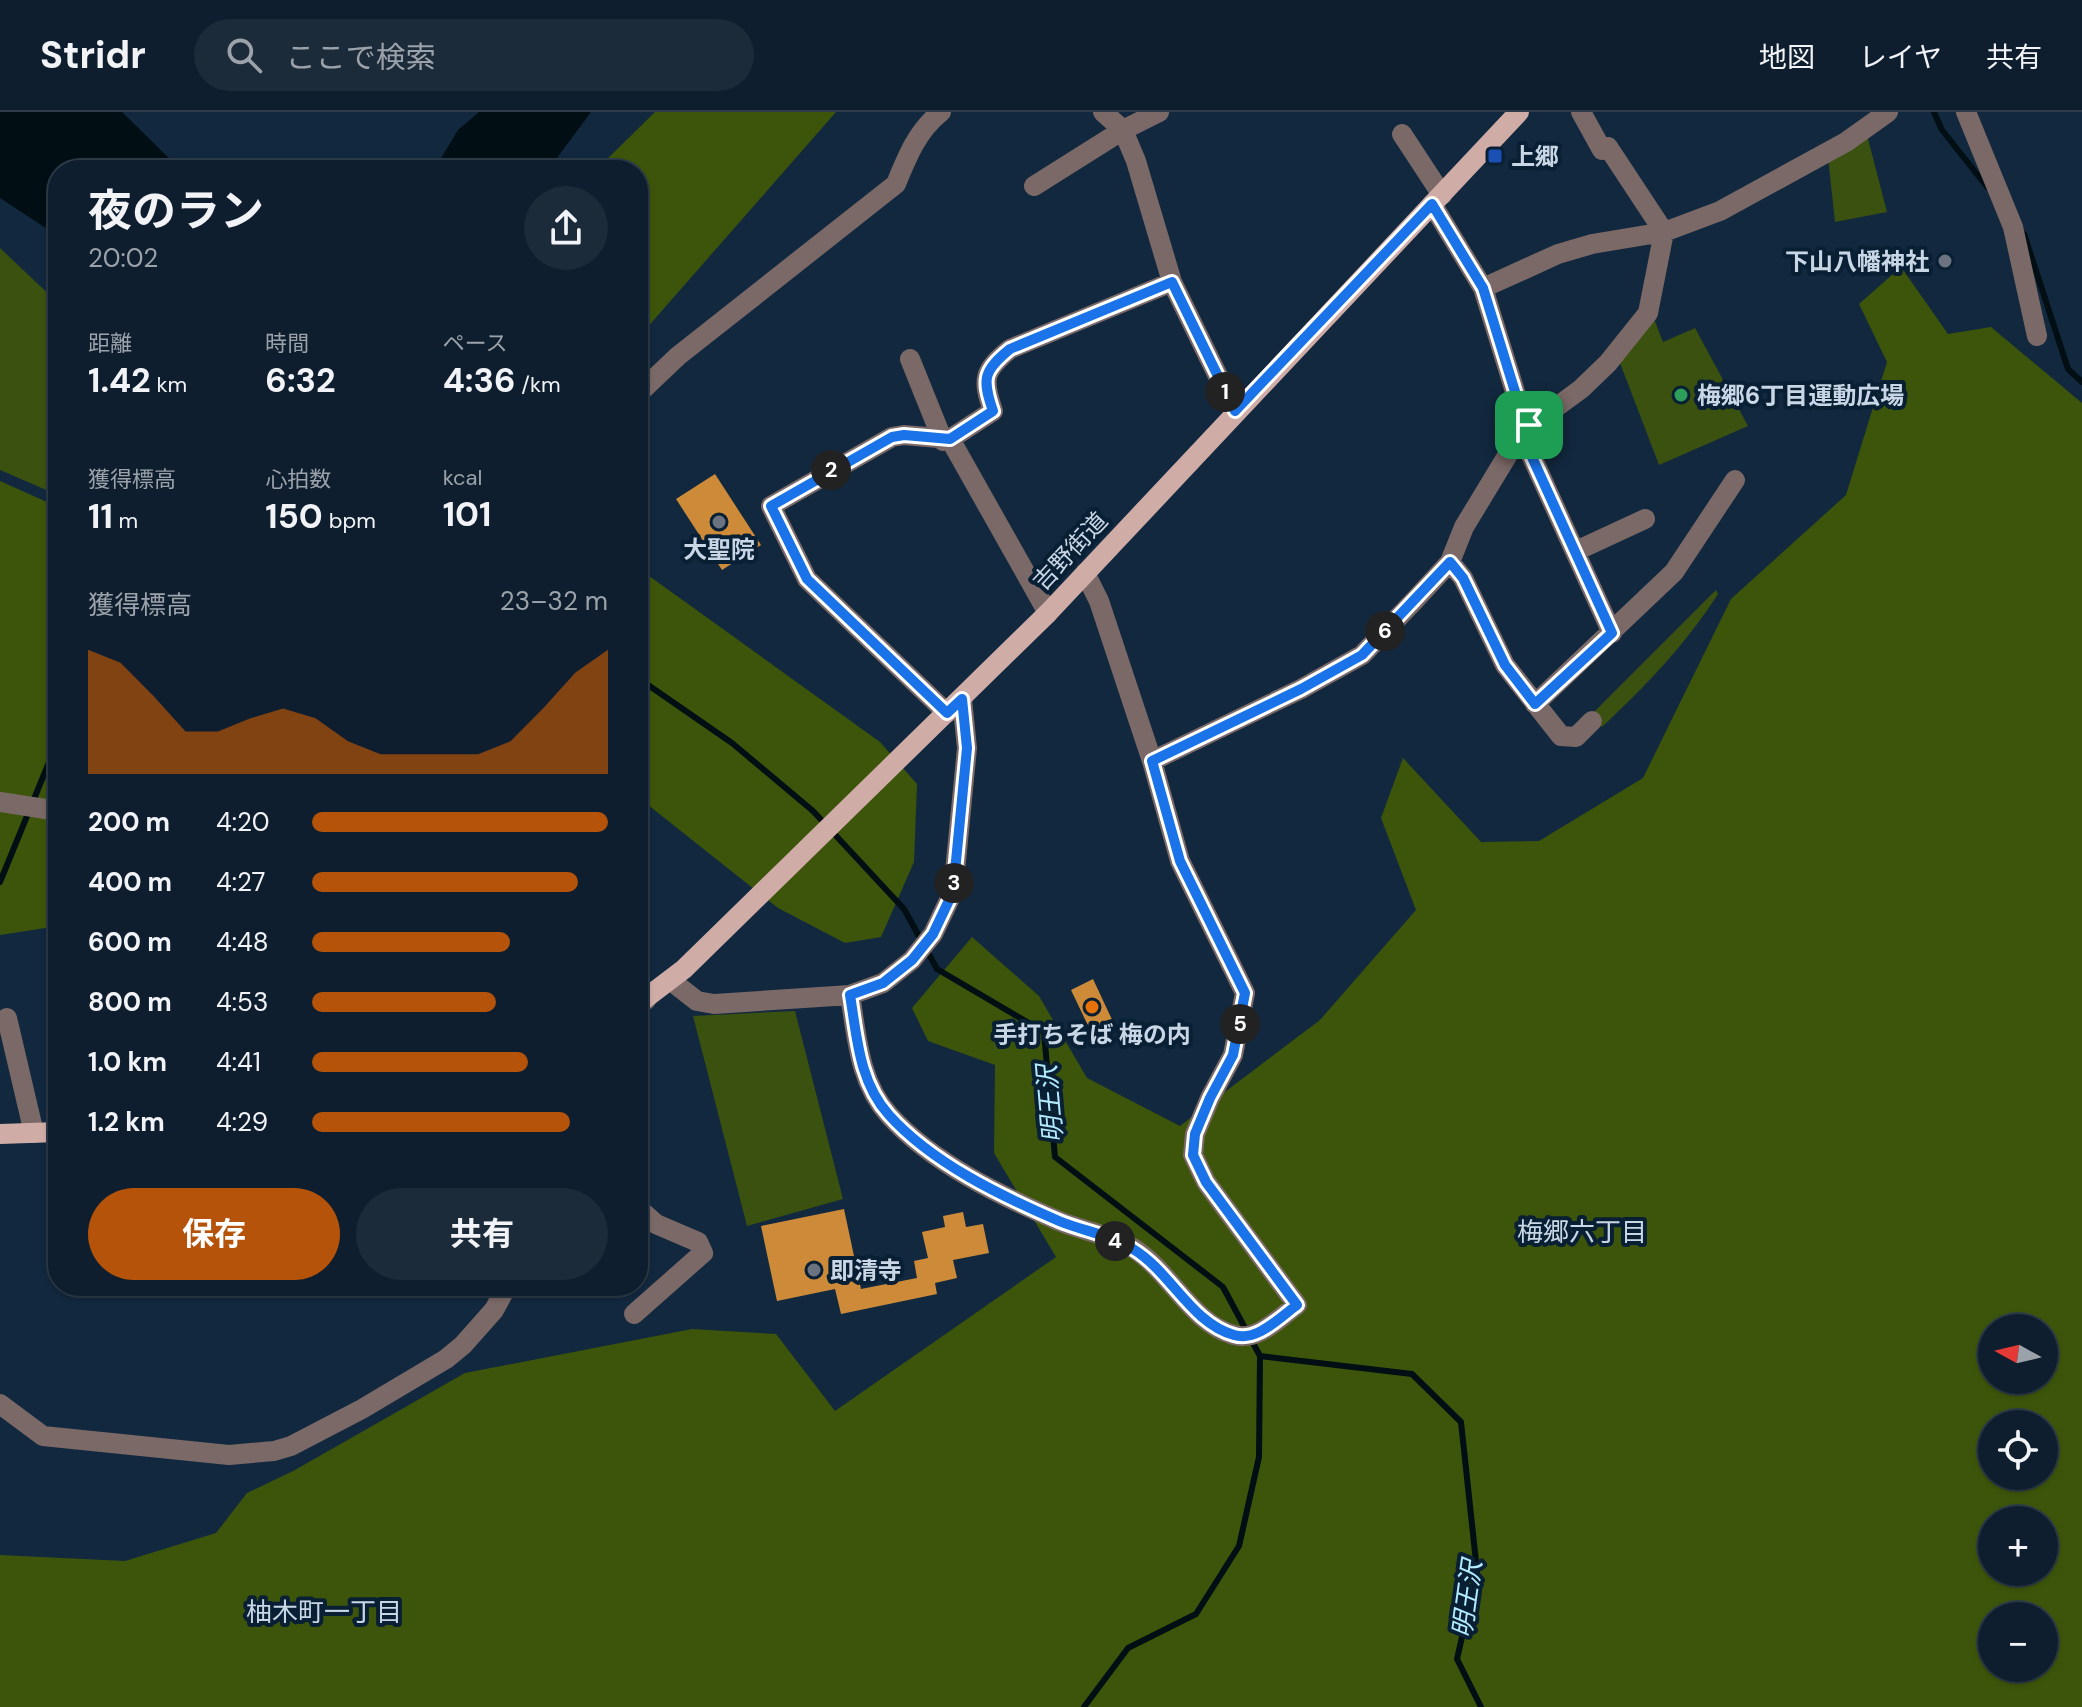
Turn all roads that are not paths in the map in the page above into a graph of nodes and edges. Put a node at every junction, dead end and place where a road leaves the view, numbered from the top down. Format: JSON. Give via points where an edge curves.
{"nodes":[{"id":1,"x":941,"y":112,"type":"edge"},
{"id":2,"x":1103,"y":112,"type":"edge"},
{"id":3,"x":1159,"y":112,"type":"edge"},
{"id":4,"x":1519,"y":112,"type":"edge"},
{"id":5,"x":1581,"y":112,"type":"edge"},
{"id":6,"x":1888,"y":112,"type":"edge"},
{"id":7,"x":1966,"y":112,"type":"edge"},
{"id":8,"x":1123,"y":130,"type":"junction"},
{"id":9,"x":1402,"y":134,"type":"dead end"},
{"id":10,"x":1034,"y":186,"type":"dead end"},
{"id":11,"x":1437,"y":200,"type":"junction"},
{"id":12,"x":1664,"y":232,"type":"junction"},
{"id":13,"x":1172,"y":282,"type":"junction"},
{"id":14,"x":1483,"y":288,"type":"junction"},
{"id":15,"x":2037,"y":336,"type":"dead end"},
{"id":16,"x":910,"y":359,"type":"dead end"},
{"id":17,"x":648,"y":385,"type":"edge"},
{"id":18,"x":1235,"y":411,"type":"junction"},
{"id":19,"x":1525,"y":429,"type":"junction"},
{"id":20,"x":946,"y":440,"type":"junction"},
{"id":21,"x":1735,"y":480,"type":"dead end"},
{"id":22,"x":1645,"y":519,"type":"dead end"},
{"id":23,"x":1576,"y":551,"type":"junction"},
{"id":24,"x":1450,"y":562,"type":"junction"},
{"id":25,"x":1085,"y":573,"type":"junction"},
{"id":26,"x":1048,"y":613,"type":"junction"},
{"id":27,"x":1612,"y":633,"type":"junction"},
{"id":28,"x":1535,"y":704,"type":"junction"},
{"id":29,"x":955,"y":706,"type":"junction"},
{"id":30,"x":1592,"y":721,"type":"dead end"},
{"id":31,"x":1152,"y":761,"type":"junction"},
{"id":32,"x":0,"y":802,"type":"edge"},
{"id":33,"x":48,"y":809,"type":"edge"},
{"id":34,"x":670,"y":980,"type":"junction"},
{"id":35,"x":648,"y":991,"type":"edge"},
{"id":36,"x":850,"y":995,"type":"junction"},
{"id":37,"x":7,"y":1018,"type":"dead end"},
{"id":38,"x":48,"y":1132,"type":"edge"},
{"id":39,"x":34,"y":1133,"type":"junction"},
{"id":40,"x":0,"y":1134,"type":"edge"},
{"id":41,"x":648,"y":1217,"type":"edge"},
{"id":42,"x":502,"y":1296,"type":"edge"},
{"id":43,"x":634,"y":1314,"type":"dead end"},
{"id":44,"x":0,"y":1404,"type":"edge"}],
"edges":[{"from":1,"to":17,"type":"street","via":[[908,152],[896,184]]},
{"from":2,"to":8,"type":"street"},
{"from":3,"to":8,"type":"street"},
{"from":4,"to":11,"type":"main road","name":"吉野街道"},
{"from":5,"to":12,"type":"street","via":[[1602,150],[1608,147]]},
{"from":6,"to":12,"type":"street","via":[[1846,142],[1720,211]]},
{"from":7,"to":15,"type":"street","via":[[2013,227]]},
{"from":8,"to":10,"type":"street"},
{"from":8,"to":13,"type":"street"},
{"from":9,"to":11,"type":"street"},
{"from":11,"to":14,"type":"street"},
{"from":11,"to":18,"type":"main road","name":"吉野街道"},
{"from":12,"to":14,"type":"street","via":[[1558,254]]},
{"from":12,"to":19,"type":"street","via":[[1648,313],[1581,389]]},
{"from":13,"to":18,"type":"street"},
{"from":13,"to":20,"type":"street","via":[[1010,349],[991,364],[984,386],[993,411]]},
{"from":14,"to":19,"type":"street"},
{"from":16,"to":20,"type":"street"},
{"from":18,"to":25,"type":"main road","name":"吉野街道"},
{"from":19,"to":23,"type":"street"},
{"from":19,"to":24,"type":"street","via":[[1464,527]]},
{"from":20,"to":26,"type":"street"},
{"from":20,"to":29,"type":"street","via":[[892,437],[771,506],[807,579]]},
{"from":21,"to":27,"type":"street","via":[[1674,572]]},
{"from":22,"to":23,"type":"street"},
{"from":23,"to":27,"type":"street"},
{"from":24,"to":28,"type":"street","via":[[1505,665]]},
{"from":24,"to":31,"type":"street","via":[[1362,655]]},
{"from":25,"to":26,"type":"main road","name":"吉野街道"},
{"from":25,"to":31,"type":"street"},
{"from":26,"to":29,"type":"main road","name":"吉野街道"},
{"from":27,"to":28,"type":"street"},
{"from":28,"to":30,"type":"street","via":[[1561,736],[1576,737]]},
{"from":29,"to":34,"type":"main road","name":"吉野街道"},
{"from":29,"to":36,"type":"street","via":[[967,748],[953,892],[933,934],[912,960],[883,983]]},
{"from":31,"to":36,"type":"street","via":[[1180,861],[1245,993],[1233,1055],[1195,1134],[1193,1155],[1206,1182],[1297,1305],[1258,1333],[1233,1335],[1214,1327],[1152,1261],[1130,1246],[1061,1221],[959,1171],[887,1113],[863,1073]]},
{"from":32,"to":33,"type":"street"},
{"from":34,"to":35,"type":"main road","name":"吉野街道"},
{"from":34,"to":36,"type":"street","via":[[697,1001],[714,1004]]},
{"from":37,"to":39,"type":"street"},
{"from":38,"to":39,"type":"main road"},
{"from":39,"to":40,"type":"main road"},
{"from":41,"to":43,"type":"street","via":[[698,1242],[703,1253]]},
{"from":42,"to":44,"type":"street","via":[[446,1359],[362,1409],[274,1451],[229,1455],[43,1436]]}]}
